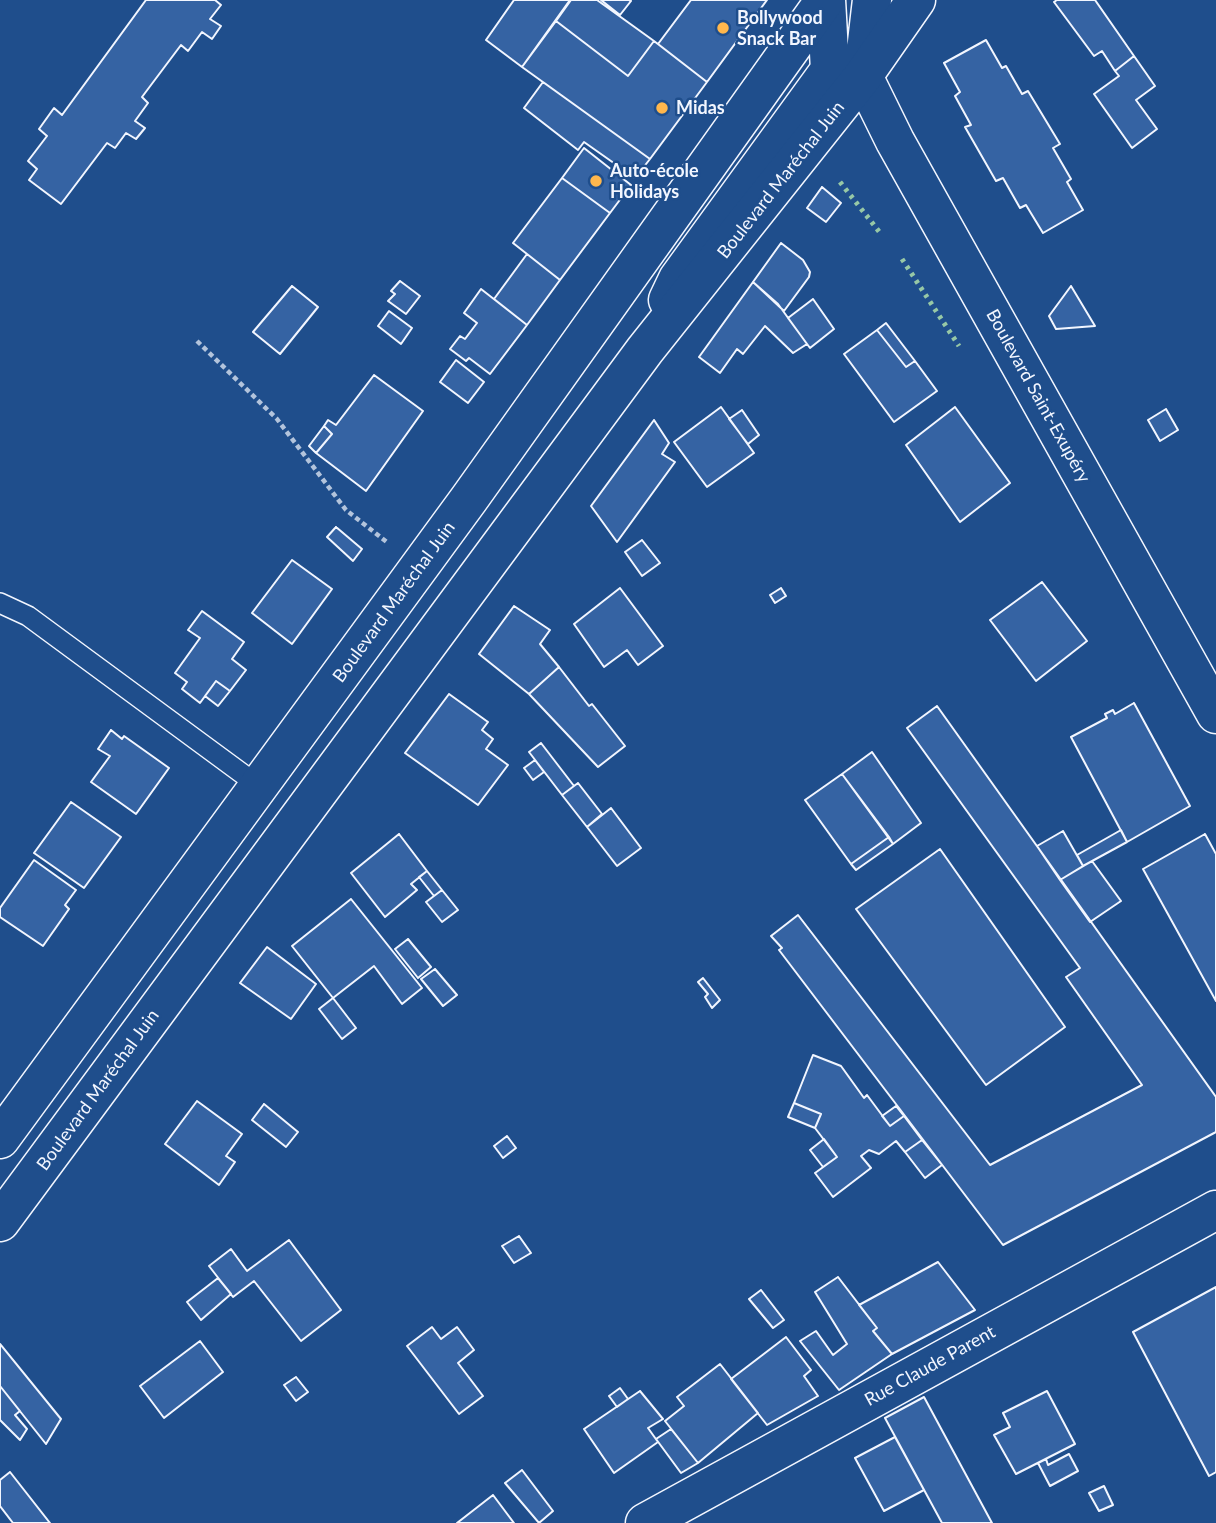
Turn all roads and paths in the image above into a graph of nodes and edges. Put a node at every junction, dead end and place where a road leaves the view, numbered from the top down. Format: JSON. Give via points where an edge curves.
{"nodes":[{"id":1,"x":826,"y":0,"type":"edge"},
{"id":2,"x":872,"y":0,"type":"edge"},
{"id":3,"x":916,"y":0,"type":"edge"},
{"id":4,"x":781,"y":60,"type":"junction"},
{"id":5,"x":847,"y":73,"type":"junction"},
{"id":6,"x":197,"y":341,"type":"dead end"},
{"id":7,"x":419,"y":567,"type":"junction"},
{"id":8,"x":0,"y":603,"type":"edge"},
{"id":9,"x":1216,"y":714,"type":"edge"},
{"id":10,"x":259,"y":786,"type":"junction"},
{"id":11,"x":0,"y":1139,"type":"edge"},
{"id":12,"x":1216,"y":1210,"type":"edge"},
{"id":13,"x":0,"y":1222,"type":"edge"},
{"id":14,"x":645,"y":1523,"type":"edge"}],
"edges":[{"from":1,"to":4,"type":"main road","name":"Boulevard Maréchal Juin"},
{"from":1,"to":5,"type":"main road","name":"Boulevard Maréchal Juin"},
{"from":2,"to":5,"type":"main road"},
{"from":3,"to":5,"type":"main road","name":"Boulevard Maréchal Juin"},
{"from":4,"to":5,"type":"main road"},
{"from":4,"to":7,"type":"main road","name":"Boulevard Maréchal Juin"},
{"from":5,"to":9,"type":"main road","name":"Boulevard Saint-Exupéry","via":[[895,141]]},
{"from":5,"to":13,"type":"main road","name":"Boulevard Maréchal Juin"},
{"from":6,"to":7,"type":"path","via":[[278,419],[346,510]]},
{"from":7,"to":10,"type":"main road","name":"Boulevard Maréchal Juin"},
{"from":8,"to":10,"type":"lane","via":[[28,616]]},
{"from":10,"to":11,"type":"main road","name":"Boulevard Maréchal Juin"},
{"from":12,"to":14,"type":"main road","name":"Rue Claude Parent"}]}
